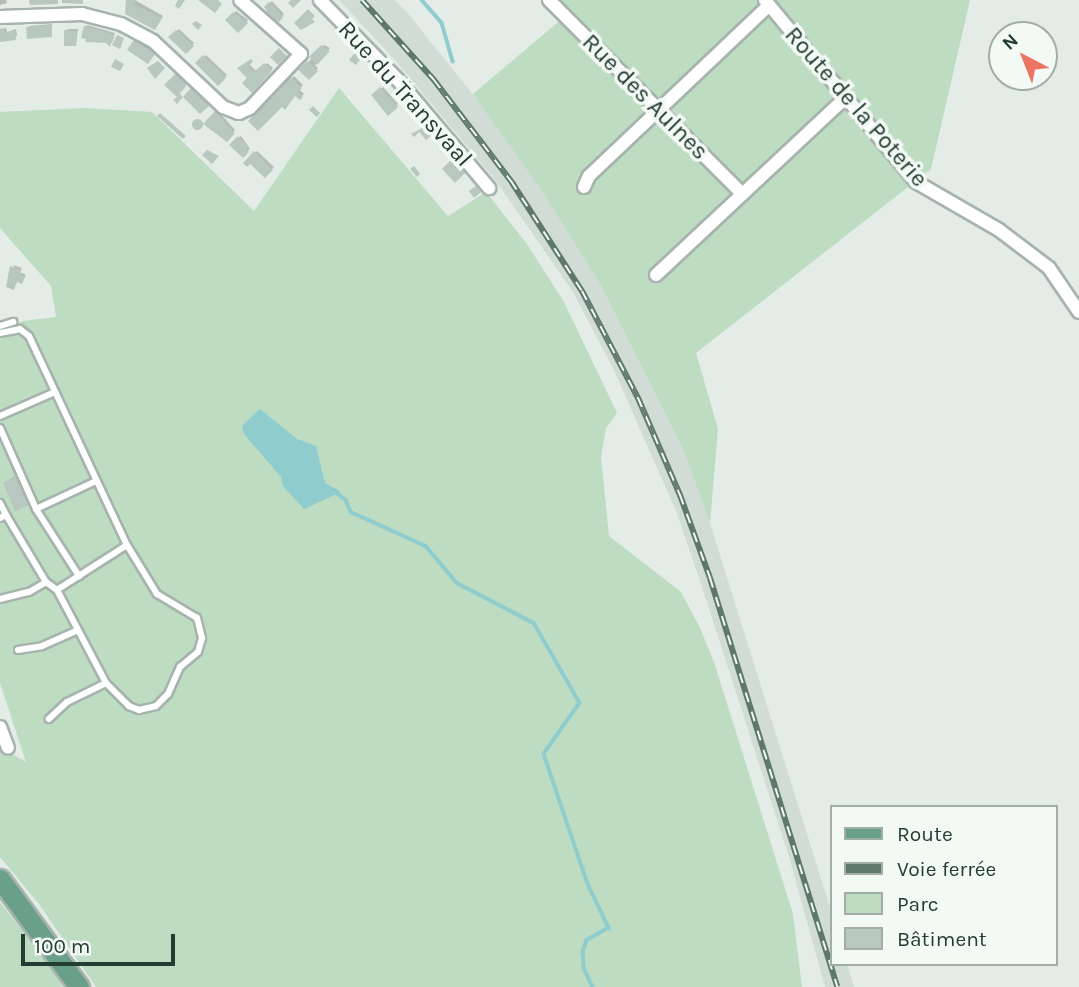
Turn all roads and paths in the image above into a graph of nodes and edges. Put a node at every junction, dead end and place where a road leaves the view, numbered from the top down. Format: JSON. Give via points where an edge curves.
{"nodes":[{"id":1,"x":240,"y":0,"type":"edge"},
{"id":2,"x":320,"y":0,"type":"edge"},
{"id":3,"x":549,"y":0,"type":"edge"},
{"id":4,"x":767,"y":2,"type":"edge"},
{"id":5,"x":0,"y":17,"type":"edge"},
{"id":6,"x":845,"y":98,"type":"junction"},
{"id":7,"x":659,"y":110,"type":"junction"},
{"id":8,"x":584,"y":187,"type":"dead end"},
{"id":9,"x":489,"y":188,"type":"dead end"},
{"id":10,"x":742,"y":194,"type":"junction"},
{"id":11,"x":656,"y":275,"type":"dead end"},
{"id":12,"x":1079,"y":312,"type":"edge"},
{"id":13,"x":13,"y":322,"type":"dead end"},
{"id":14,"x":0,"y":327,"type":"edge"},
{"id":15,"x":0,"y":333,"type":"edge"},
{"id":16,"x":55,"y":392,"type":"junction"},
{"id":17,"x":0,"y":416,"type":"edge"},
{"id":18,"x":0,"y":428,"type":"edge"},
{"id":19,"x":96,"y":481,"type":"junction"},
{"id":20,"x":0,"y":503,"type":"edge"},
{"id":21,"x":36,"y":509,"type":"junction"},
{"id":22,"x":3,"y":516,"type":"edge"},
{"id":23,"x":127,"y":545,"type":"junction"},
{"id":24,"x":79,"y":576,"type":"junction"},
{"id":25,"x":46,"y":582,"type":"junction"},
{"id":26,"x":57,"y":590,"type":"junction"},
{"id":27,"x":0,"y":599,"type":"edge"},
{"id":28,"x":78,"y":630,"type":"junction"},
{"id":29,"x":19,"y":650,"type":"dead end"},
{"id":30,"x":106,"y":683,"type":"junction"},
{"id":31,"x":49,"y":719,"type":"dead end"},
{"id":32,"x":0,"y":727,"type":"edge"},
{"id":33,"x":8,"y":748,"type":"dead end"},
{"id":34,"x":0,"y":879,"type":"edge"},
{"id":35,"x":79,"y":987,"type":"edge"}],
"edges":[{"from":1,"to":5,"type":"street","via":[[301,54],[250,108],[235,113],[159,46],[121,24],[82,15]]},
{"from":2,"to":9,"type":"street","name":"Rue du Transvaal","via":[[397,79]]},
{"from":3,"to":7,"type":"street","name":"Rue des Aulnes"},
{"from":4,"to":6,"type":"street","name":"Route de la Poterie"},
{"from":4,"to":7,"type":"street"},
{"from":6,"to":10,"type":"street"},
{"from":6,"to":12,"type":"street","name":"Route de la Poterie","via":[[916,182],[999,230],[1049,268]]},
{"from":7,"to":8,"type":"street","via":[[589,176]]},
{"from":7,"to":10,"type":"street","name":"Rue des Aulnes"},
{"from":10,"to":11,"type":"street"},
{"from":13,"to":14,"type":"lane"},
{"from":15,"to":16,"type":"lane","via":[[26,332]]},
{"from":16,"to":17,"type":"lane"},
{"from":16,"to":19,"type":"lane"},
{"from":18,"to":21,"type":"lane"},
{"from":19,"to":21,"type":"lane"},
{"from":19,"to":23,"type":"lane"},
{"from":20,"to":22,"type":"lane"},
{"from":21,"to":24,"type":"lane"},
{"from":22,"to":25,"type":"lane"},
{"from":23,"to":24,"type":"lane"},
{"from":23,"to":30,"type":"lane","via":[[160,598],[197,618],[202,638],[198,652],[180,667],[168,694],[156,706],[134,708]]},
{"from":24,"to":26,"type":"lane"},
{"from":25,"to":26,"type":"lane"},
{"from":25,"to":27,"type":"lane"},
{"from":26,"to":28,"type":"lane"},
{"from":28,"to":29,"type":"lane","via":[[42,646]]},
{"from":28,"to":30,"type":"lane"},
{"from":30,"to":31,"type":"lane","via":[[67,702]]},
{"from":32,"to":33,"type":"street"},
{"from":34,"to":35,"type":"main road"}]}
